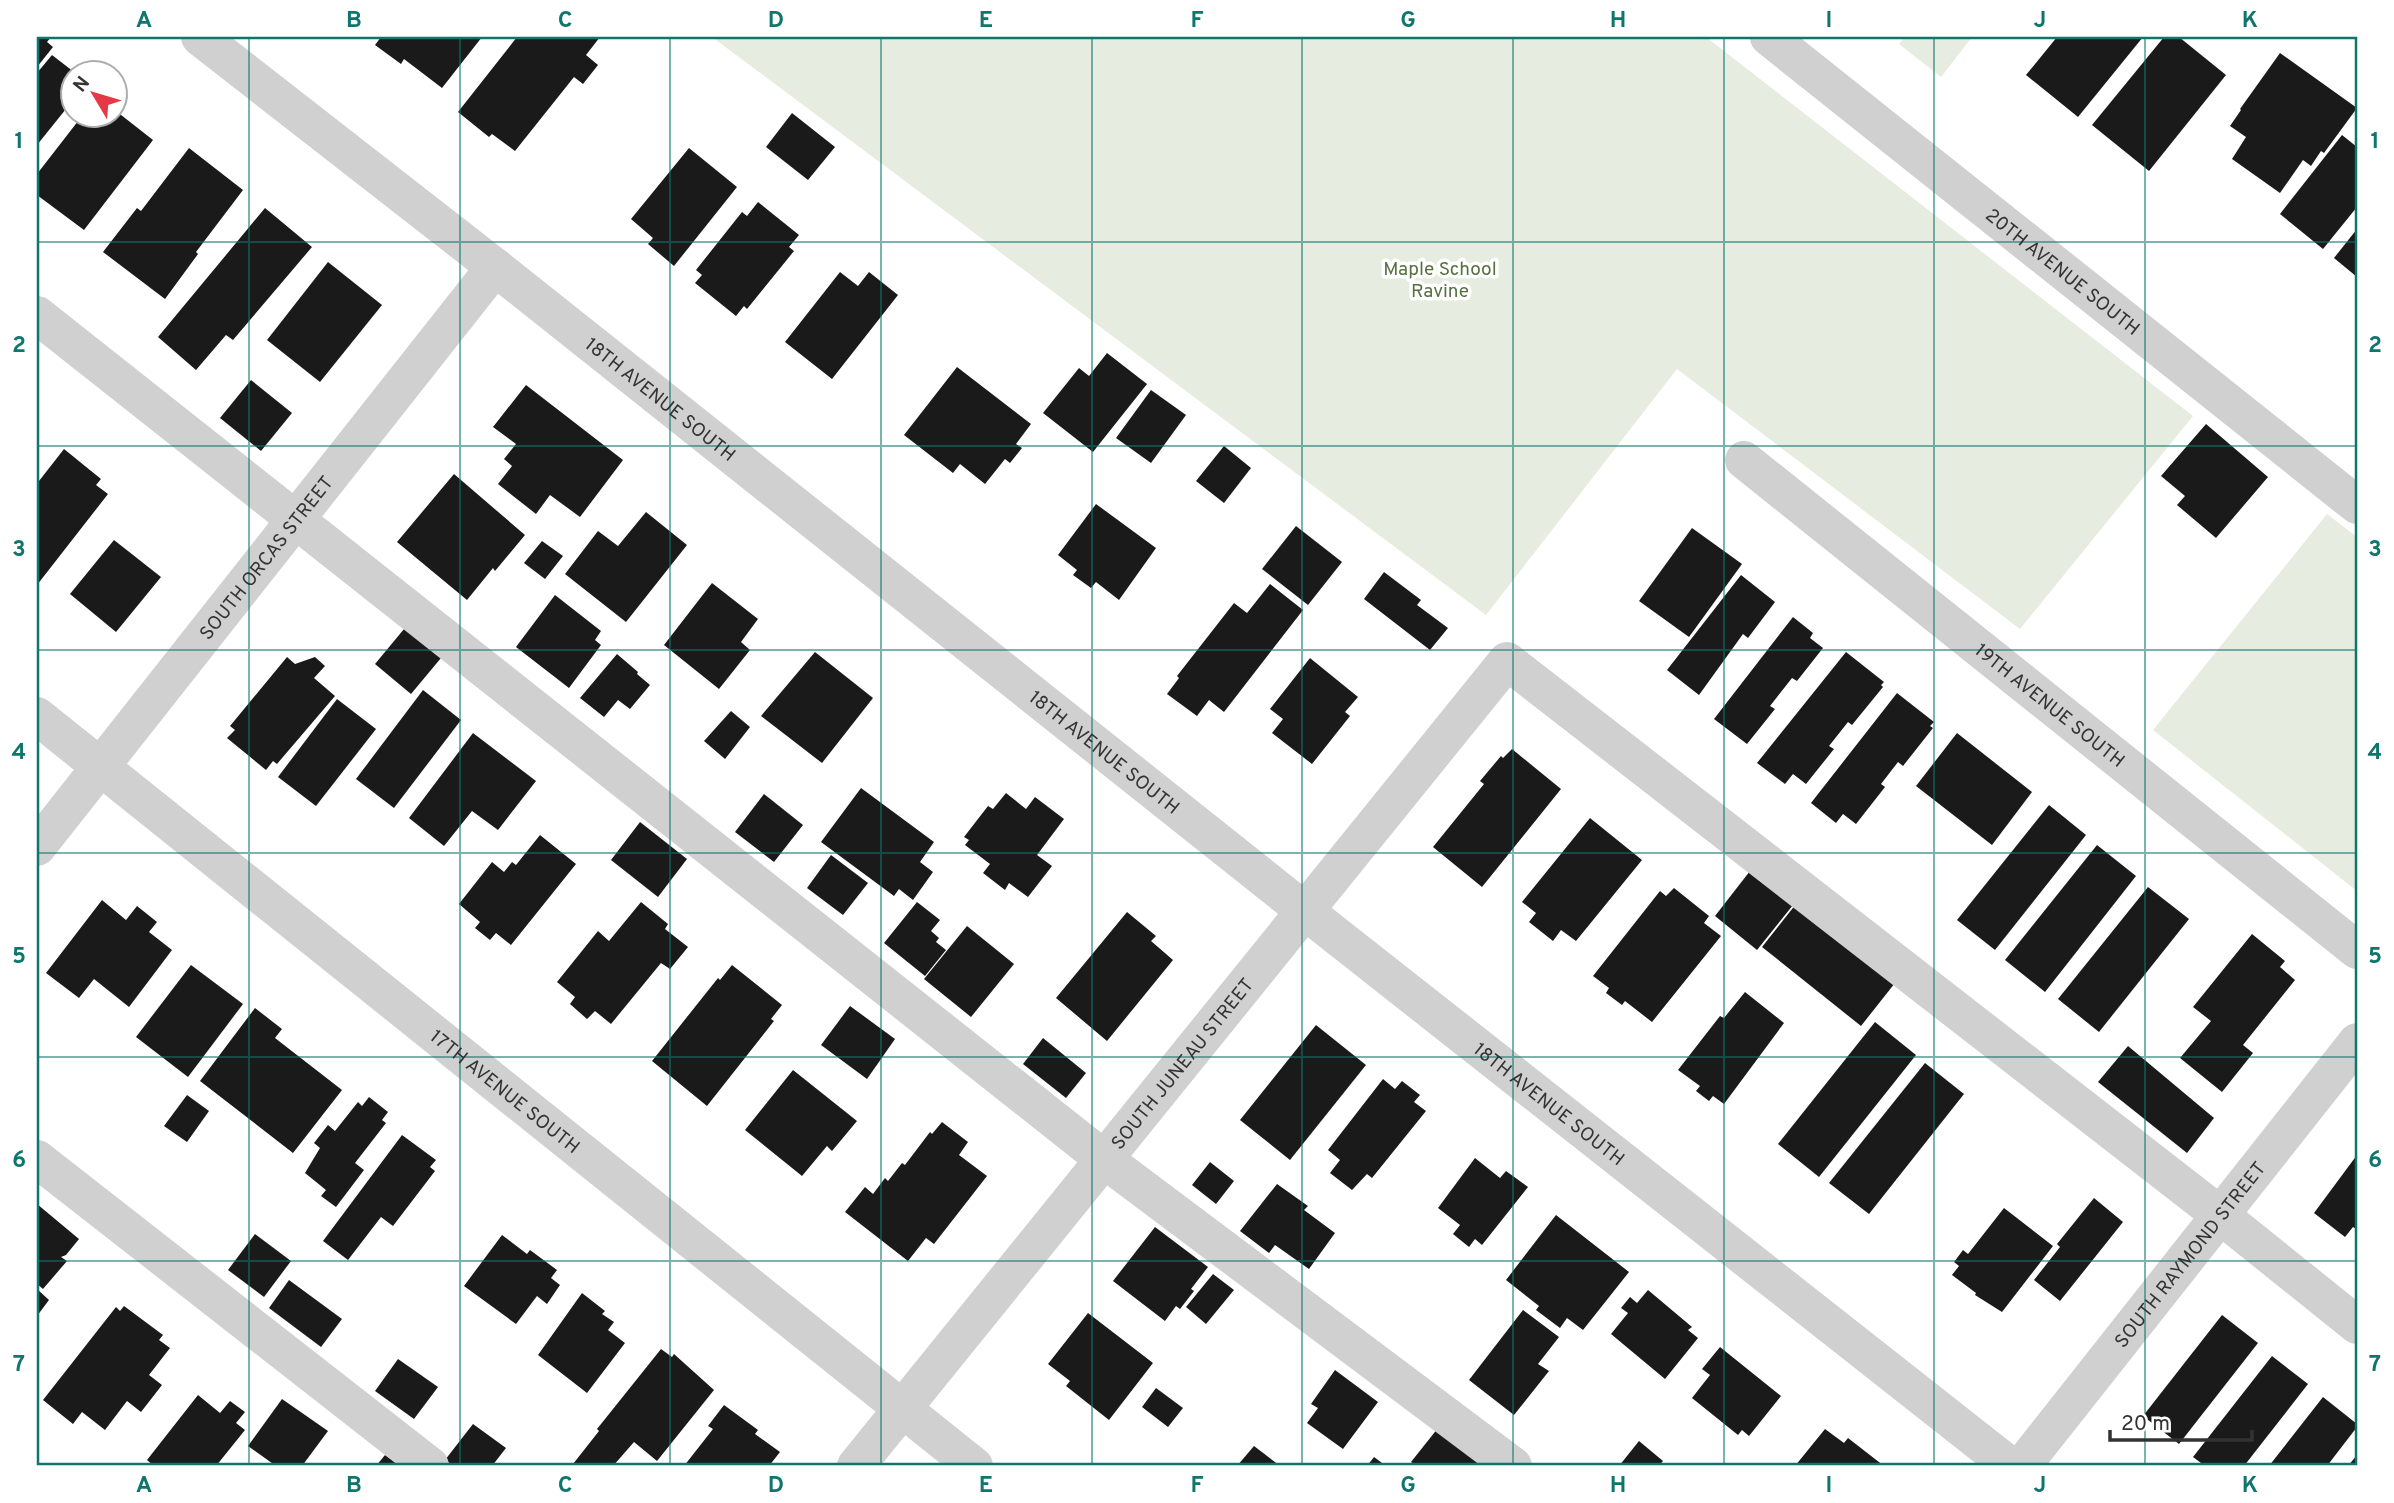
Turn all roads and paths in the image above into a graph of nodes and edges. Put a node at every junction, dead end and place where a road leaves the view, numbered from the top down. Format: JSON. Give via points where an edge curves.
{"nodes":[{"id":1,"x":200,"y":37,"type":"edge"},
{"id":2,"x":1769,"y":37,"type":"edge"},
{"id":3,"x":495,"y":267,"type":"junction"},
{"id":4,"x":37,"y":315,"type":"edge"},
{"id":5,"x":1744,"y":460,"type":"dead end"},
{"id":6,"x":2357,"y":505,"type":"edge"},
{"id":7,"x":295,"y":520,"type":"junction"},
{"id":8,"x":37,"y":716,"type":"edge"},
{"id":9,"x":101,"y":766,"type":"junction"},
{"id":10,"x":37,"y":847,"type":"edge"},
{"id":11,"x":1305,"y":911,"type":"junction"},
{"id":12,"x":2357,"y":950,"type":"edge"},
{"id":13,"x":2357,"y":1042,"type":"edge"},
{"id":14,"x":37,"y":1159,"type":"edge"},
{"id":15,"x":1105,"y":1160,"type":"junction"},
{"id":16,"x":2220,"y":1215,"type":"junction"},
{"id":17,"x":2357,"y":1325,"type":"edge"},
{"id":18,"x":902,"y":1409,"type":"junction"},
{"id":19,"x":430,"y":1466,"type":"edge"},
{"id":20,"x":856,"y":1466,"type":"edge"},
{"id":21,"x":974,"y":1466,"type":"edge"},
{"id":22,"x":1513,"y":1466,"type":"edge"},
{"id":23,"x":2010,"y":1466,"type":"edge"},
{"id":24,"x":2022,"y":1466,"type":"edge"}],
"edges":[{"from":1,"to":3,"type":"street","name":"18TH AVENUE SOUTH"},
{"from":2,"to":6,"type":"street","name":"20TH AVENUE SOUTH"},
{"from":3,"to":7,"type":"street","name":"SOUTH ORCAS STREET"},
{"from":3,"to":11,"type":"street","name":"18TH AVENUE SOUTH"},
{"from":4,"to":7,"type":"street"},
{"from":5,"to":12,"type":"street","name":"19TH AVENUE SOUTH"},
{"from":7,"to":9,"type":"street","name":"SOUTH ORCAS STREET"},
{"from":7,"to":15,"type":"street"},
{"from":8,"to":9,"type":"street","name":"17TH AVENUE SOUTH"},
{"from":9,"to":10,"type":"street","name":"SOUTH ORCAS STREET"},
{"from":9,"to":18,"type":"street","name":"17TH AVENUE SOUTH"},
{"from":11,"to":15,"type":"street","name":"SOUTH JUNEAU STREET"},
{"from":11,"to":16,"type":"street","name":"SOUTH JUNEAU STREET","via":[[1507,661]]},
{"from":11,"to":23,"type":"street","name":"18TH AVENUE SOUTH"},
{"from":13,"to":16,"type":"street","name":"SOUTH RAYMOND STREET"},
{"from":14,"to":19,"type":"street"},
{"from":15,"to":18,"type":"street","name":"SOUTH JUNEAU STREET"},
{"from":15,"to":22,"type":"street"},
{"from":16,"to":17,"type":"street"},
{"from":16,"to":24,"type":"street","name":"SOUTH RAYMOND STREET"},
{"from":18,"to":20,"type":"street","name":"SOUTH JUNEAU STREET"},
{"from":18,"to":21,"type":"street","name":"17TH AVENUE SOUTH"}]}
